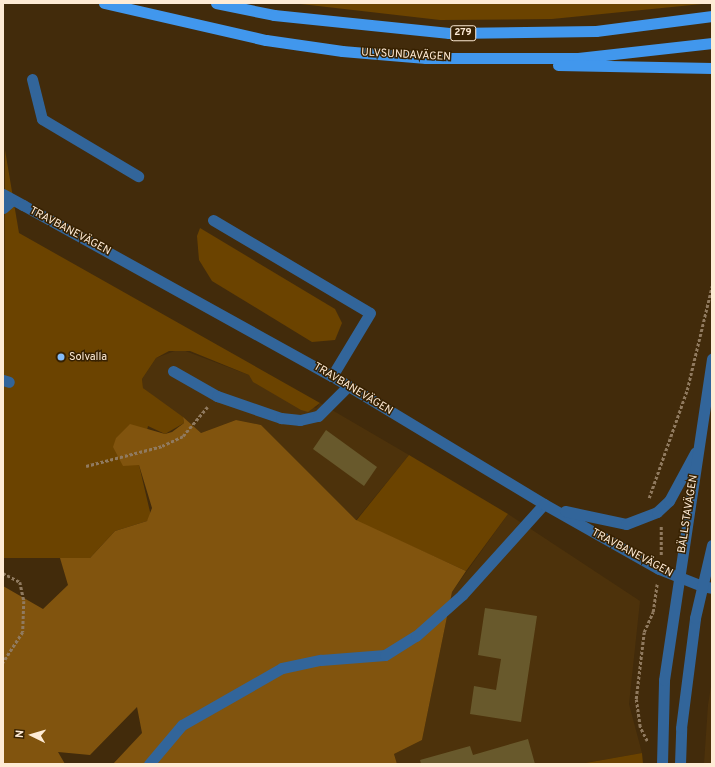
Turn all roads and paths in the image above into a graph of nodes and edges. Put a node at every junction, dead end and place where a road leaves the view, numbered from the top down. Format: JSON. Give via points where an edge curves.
{"nodes":[{"id":1,"x":104,"y":3,"type":"edge"},
{"id":2,"x":216,"y":3,"type":"edge"},
{"id":3,"x":712,"y":16,"type":"edge"},
{"id":4,"x":712,"y":43,"type":"edge"},
{"id":5,"x":463,"y":58,"type":"junction"},
{"id":6,"x":712,"y":68,"type":"edge"},
{"id":7,"x":32,"y":79,"type":"dead end"},
{"id":8,"x":138,"y":176,"type":"dead end"},
{"id":9,"x":6,"y":201,"type":"edge"},
{"id":10,"x":213,"y":220,"type":"dead end"},
{"id":11,"x":712,"y":359,"type":"edge"},
{"id":12,"x":173,"y":371,"type":"dead end"},
{"id":13,"x":332,"y":376,"type":"junction"},
{"id":14,"x":348,"y":386,"type":"junction"},
{"id":15,"x":217,"y":396,"type":"junction"},
{"id":16,"x":698,"y":448,"type":"junction"},
{"id":17,"x":86,"y":466,"type":"dead end"},
{"id":18,"x":544,"y":504,"type":"junction"},
{"id":19,"x":712,"y":545,"type":"edge"},
{"id":20,"x":3,"y":573,"type":"edge"},
{"id":21,"x":677,"y":577,"type":"junction"},
{"id":22,"x":707,"y":587,"type":"edge"},
{"id":23,"x":3,"y":663,"type":"edge"},
{"id":24,"x":149,"y":764,"type":"edge"},
{"id":25,"x":662,"y":764,"type":"edge"},
{"id":26,"x":680,"y":764,"type":"edge"}],
"edges":[{"from":1,"to":5,"type":"main road","name":"ULVSUNDAVÄGEN","via":[[266,40],[342,52]]},
{"from":2,"to":3,"type":"main road","number":"279","via":[[274,15],[449,33],[596,30]]},
{"from":4,"to":5,"type":"main road","name":"ULVSUNDAVÄGEN","via":[[578,58]]},
{"from":5,"to":6,"type":"main road","via":[[617,68]]},
{"from":7,"to":8,"type":"street","via":[[42,119]]},
{"from":9,"to":13,"type":"street","name":"TRAVBANEVÄGEN","via":[[23,205]]},
{"from":10,"to":13,"type":"street","via":[[370,313]]},
{"from":11,"to":16,"type":"street","name":"BÄLLSTAVÄGEN"},
{"from":12,"to":15,"type":"street"},
{"from":13,"to":14,"type":"street","name":"TRAVBANEVÄGEN"},
{"from":14,"to":15,"type":"street","via":[[318,416],[300,420],[282,418]]},
{"from":14,"to":18,"type":"street","name":"TRAVBANEVÄGEN"},
{"from":15,"to":17,"type":"path","via":[[183,436],[162,446]]},
{"from":16,"to":18,"type":"street","via":[[669,501],[657,512],[626,524],[598,521]]},
{"from":16,"to":21,"type":"street","name":"BÄLLSTAVÄGEN"},
{"from":18,"to":21,"type":"street","name":"TRAVBANEVÄGEN"},
{"from":18,"to":24,"type":"street","via":[[462,595],[416,636],[385,654],[321,660],[282,668],[182,725]]},
{"from":19,"to":22,"type":"street"},
{"from":20,"to":23,"type":"path","via":[[20,582],[24,601],[23,632]]},
{"from":21,"to":22,"type":"street","name":"TRAVBANEVÄGEN"},
{"from":21,"to":25,"type":"street","name":"BÄLLSTAVÄGEN","via":[[664,680]]},
{"from":22,"to":26,"type":"street","via":[[686,682]]}]}
